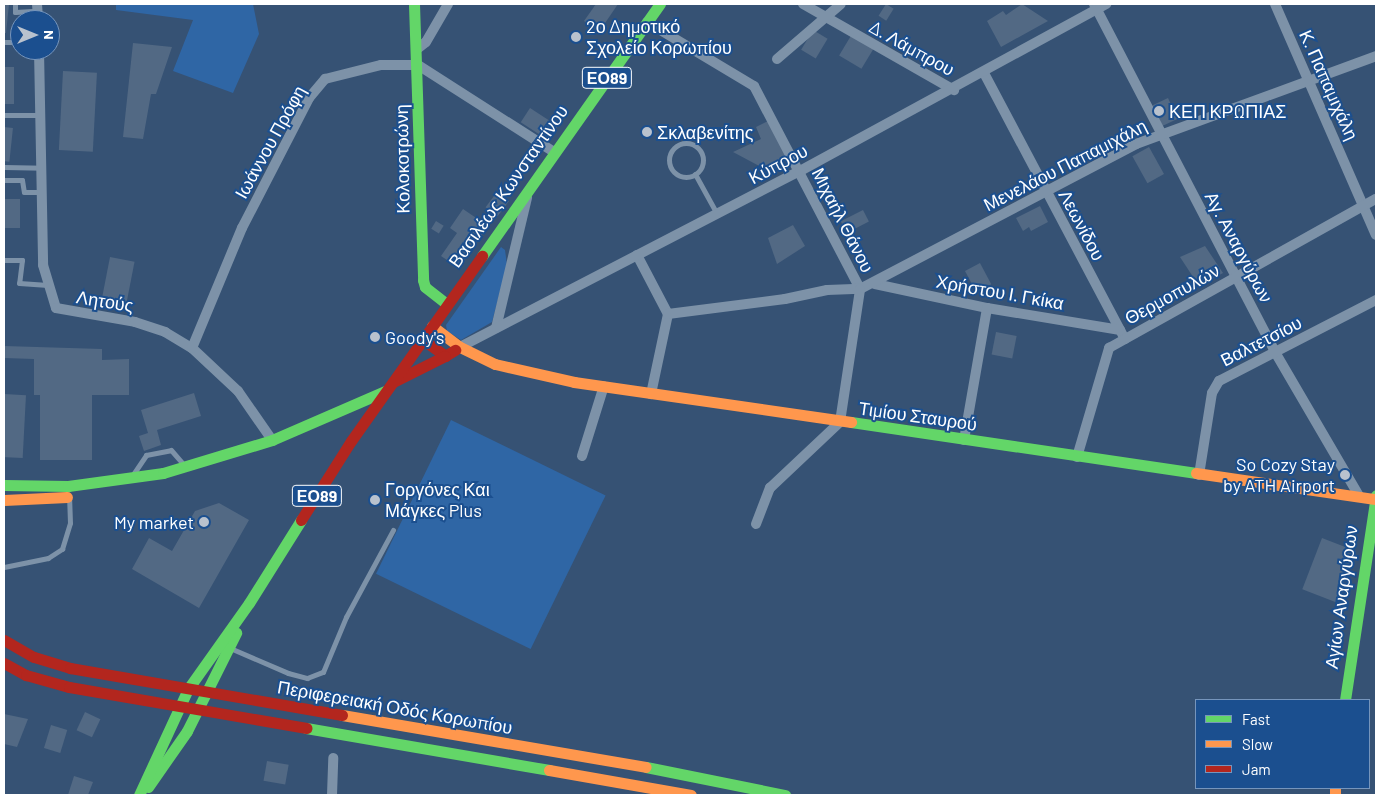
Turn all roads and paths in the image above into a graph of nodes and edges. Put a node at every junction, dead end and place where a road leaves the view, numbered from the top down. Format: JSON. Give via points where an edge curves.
{"nodes":[{"id":1,"x":414,"y":4,"type":"edge"},
{"id":2,"x":448,"y":4,"type":"edge"},
{"id":3,"x":660,"y":4,"type":"edge"},
{"id":4,"x":803,"y":4,"type":"edge"},
{"id":5,"x":841,"y":4,"type":"edge"},
{"id":6,"x":1106,"y":4,"type":"edge"},
{"id":7,"x":1275,"y":4,"type":"edge"},
{"id":8,"x":1095,"y":6,"type":"edge"},
{"id":9,"x":825,"y":17,"type":"junction"},
{"id":10,"x":647,"y":22,"type":"junction"},
{"id":11,"x":417,"y":48,"type":"junction"},
{"id":12,"x":1376,"y":56,"type":"edge"},
{"id":13,"x":777,"y":59,"type":"dead end"},
{"id":14,"x":39,"y":60,"type":"edge"},
{"id":15,"x":418,"y":65,"type":"junction"},
{"id":16,"x":984,"y":73,"type":"junction"},
{"id":17,"x":1310,"y":81,"type":"junction"},
{"id":18,"x":954,"y":90,"type":"junction"},
{"id":19,"x":4,"y":115,"type":"edge"},
{"id":20,"x":41,"y":115,"type":"junction"},
{"id":21,"x":1161,"y":133,"type":"junction"},
{"id":22,"x":554,"y":152,"type":"junction"},
{"id":23,"x":4,"y":167,"type":"edge"},
{"id":24,"x":43,"y":168,"type":"junction"},
{"id":25,"x":800,"y":171,"type":"junction"},
{"id":26,"x":696,"y":174,"type":"junction"},
{"id":27,"x":4,"y":180,"type":"edge"},
{"id":28,"x":529,"y":187,"type":"junction"},
{"id":29,"x":1046,"y":191,"type":"junction"},
{"id":30,"x":43,"y":192,"type":"junction"},
{"id":31,"x":1376,"y":199,"type":"edge"},
{"id":32,"x":1364,"y":206,"type":"junction"},
{"id":33,"x":717,"y":214,"type":"junction"},
{"id":34,"x":1376,"y":235,"type":"edge"},
{"id":35,"x":637,"y":255,"type":"junction"},
{"id":36,"x":4,"y":260,"type":"edge"},
{"id":37,"x":1236,"y":276,"type":"junction"},
{"id":38,"x":875,"y":284,"type":"junction"},
{"id":39,"x":48,"y":286,"type":"junction"},
{"id":40,"x":860,"y":289,"type":"junction"},
{"id":41,"x":1376,"y":300,"type":"edge"},
{"id":42,"x":447,"y":304,"type":"junction"},
{"id":43,"x":987,"y":308,"type":"junction"},
{"id":44,"x":668,"y":314,"type":"junction"},
{"id":45,"x":432,"y":326,"type":"junction"},
{"id":46,"x":496,"y":328,"type":"junction"},
{"id":47,"x":1122,"y":334,"type":"junction"},
{"id":48,"x":422,"y":339,"type":"junction"},
{"id":49,"x":460,"y":347,"type":"junction"},
{"id":50,"x":192,"y":348,"type":"junction"},
{"id":51,"x":1276,"y":352,"type":"junction"},
{"id":52,"x":445,"y":356,"type":"junction"},
{"id":53,"x":604,"y":386,"type":"junction"},
{"id":54,"x":389,"y":387,"type":"junction"},
{"id":55,"x":650,"y":394,"type":"junction"},
{"id":56,"x":840,"y":422,"type":"junction"},
{"id":57,"x":272,"y":440,"type":"junction"},
{"id":58,"x":964,"y":440,"type":"junction"},
{"id":59,"x":582,"y":456,"type":"dead end"},
{"id":60,"x":1077,"y":457,"type":"junction"},
{"id":61,"x":186,"y":467,"type":"junction"},
{"id":62,"x":163,"y":473,"type":"junction"},
{"id":63,"x":1199,"y":475,"type":"junction"},
{"id":64,"x":131,"y":477,"type":"junction"},
{"id":65,"x":4,"y":485,"type":"edge"},
{"id":66,"x":68,"y":491,"type":"junction"},
{"id":67,"x":1358,"y":496,"type":"junction"},
{"id":68,"x":1376,"y":498,"type":"edge"},
{"id":69,"x":4,"y":500,"type":"edge"},
{"id":70,"x":756,"y":524,"type":"dead end"},
{"id":71,"x":394,"y":530,"type":"dead end"},
{"id":72,"x":4,"y":567,"type":"edge"},
{"id":73,"x":249,"y":604,"type":"junction"},
{"id":74,"x":4,"y":640,"type":"edge"},
{"id":75,"x":230,"y":648,"type":"junction"},
{"id":76,"x":4,"y":663,"type":"edge"},
{"id":77,"x":188,"y":689,"type":"junction"},
{"id":78,"x":208,"y":692,"type":"junction"},
{"id":79,"x":1345,"y":699,"type":"edge"},
{"id":80,"x":178,"y":707,"type":"junction"},
{"id":81,"x":198,"y":710,"type":"junction"},
{"id":82,"x":333,"y":758,"type":"dead end"},
{"id":83,"x":139,"y":795,"type":"edge"},
{"id":84,"x":143,"y":795,"type":"edge"},
{"id":85,"x":332,"y":795,"type":"edge"},
{"id":86,"x":690,"y":795,"type":"edge"},
{"id":87,"x":785,"y":795,"type":"edge"}],
"edges":[{"from":1,"to":11,"type":"main road","name":"Κολοκοτρώνη"},
{"from":2,"to":11,"type":"street","via":[[426,42]]},
{"from":3,"to":10,"type":"main road","name":"Βασιλέως Κωνσταντίνου","number":"ΕΟ89"},
{"from":4,"to":9,"type":"street","name":"Δ. Λάμπρου"},
{"from":5,"to":9,"type":"street"},
{"from":6,"to":8,"type":"street","name":"Κύπρου"},
{"from":7,"to":17,"type":"street","name":"Κ. Παπαμιχάλη"},
{"from":8,"to":16,"type":"street","name":"Κύπρου"},
{"from":8,"to":21,"type":"street","name":"Αγ. Αναργύρων"},
{"from":9,"to":13,"type":"street"},
{"from":9,"to":18,"type":"street","name":"Δ. Λάμπρου"},
{"from":10,"to":22,"type":"main road","name":"Βασιλέως Κωνσταντίνου","number":"ΕΟ89"},
{"from":10,"to":25,"type":"street","name":"Μιχαήλ Θάνου","via":[[754,86]]},
{"from":11,"to":15,"type":"main road","name":"Κολοκοτρώνη"},
{"from":12,"to":17,"type":"street","name":"Μενελάου Παπαμιχάλη"},
{"from":14,"to":20,"type":"street","name":"Λητούς"},
{"from":15,"to":22,"type":"street"},
{"from":15,"to":42,"type":"main road","name":"Κολοκοτρώνη","via":[[423,280],[425,287]]},
{"from":15,"to":50,"type":"street","name":"Ιωάννου Πρόφη","via":[[381,65],[352,70],[325,79],[309,98],[242,228]]},
{"from":16,"to":18,"type":"street","name":"Κύπρου"},
{"from":16,"to":29,"type":"street","name":"Λεωνίδου"},
{"from":17,"to":21,"type":"street","name":"Μενελάου Παπαμιχάλη"},
{"from":17,"to":32,"type":"street","name":"Κ. Παπαμιχάλη"},
{"from":18,"to":25,"type":"street","name":"Κύπρου"},
{"from":19,"to":20,"type":"lane"},
{"from":20,"to":24,"type":"street","name":"Λητούς"},
{"from":21,"to":29,"type":"street","name":"Μενελάου Παπαμιχάλη"},
{"from":21,"to":37,"type":"street","name":"Αγ. Αναργύρων"},
{"from":22,"to":28,"type":"main road","name":"Βασιλέως Κωνσταντίνου","number":"ΕΟ89"},
{"from":23,"to":24,"type":"lane"},
{"from":24,"to":30,"type":"street","name":"Λητούς"},
{"from":25,"to":33,"type":"street","name":"Κύπρου"},
{"from":25,"to":40,"type":"street","name":"Μιχαήλ Θάνου"},
{"from":26,"to":26,"type":"lane","via":[[686,177],[672,169],[671,154],[678,146],[689,144],[699,149],[703,160]]},
{"from":26,"to":33,"type":"lane"},
{"from":27,"to":30,"type":"lane","via":[[22,180],[24,192]]},
{"from":28,"to":42,"type":"main road","name":"Βασιλέως Κωνσταντίνου","number":"ΕΟ89","via":[[501,220]]},
{"from":28,"to":46,"type":"street"},
{"from":29,"to":38,"type":"street","name":"Μενελάου Παπαμιχάλη"},
{"from":29,"to":47,"type":"street","name":"Λεωνίδου"},
{"from":30,"to":39,"type":"street","name":"Λητούς","via":[[43,265]]},
{"from":31,"to":32,"type":"street","name":"Θερμοπυλών"},
{"from":32,"to":34,"type":"street","name":"Κ. Παπαμιχάλη"},
{"from":32,"to":37,"type":"street","name":"Θερμοπυλών"},
{"from":33,"to":35,"type":"street","name":"Κύπρου"},
{"from":35,"to":44,"type":"street"},
{"from":35,"to":46,"type":"street","name":"Κύπρου"},
{"from":36,"to":39,"type":"lane","via":[[22,260],[19,283]]},
{"from":37,"to":47,"type":"street","name":"Θερμοπυλών"},
{"from":37,"to":51,"type":"street","name":"Αγ. Αναργύρων"},
{"from":38,"to":40,"type":"street","name":"Μενελάου Παπαμιχάλη"},
{"from":38,"to":43,"type":"street","name":"Χρήστου Ι. Γκίκα"},
{"from":39,"to":50,"type":"street","name":"Λητούς","via":[[56,308],[134,322],[165,332]]},
{"from":40,"to":44,"type":"street","name":"Μενελάου Παπαμιχάλη","via":[[827,290],[785,299]]},
{"from":40,"to":56,"type":"street"},
{"from":41,"to":51,"type":"street","name":"Βαλτετσίου"},
{"from":42,"to":45,"type":"main road","name":"Βασιλέως Κωνσταντίνου","number":"ΕΟ89"},
{"from":43,"to":47,"type":"street","name":"Χρήστου Ι. Γκίκα"},
{"from":43,"to":58,"type":"street"},
{"from":44,"to":55,"type":"street"},
{"from":45,"to":48,"type":"main road","name":"Βασιλέως Κωνσταντίνου","number":"ΕΟ89"},
{"from":45,"to":49,"type":"main road","name":"Τιμίου Σταυρού"},
{"from":46,"to":49,"type":"street","name":"Κύπρου"},
{"from":47,"to":60,"type":"street","name":"Θερμοπυλών","via":[[1106,353]]},
{"from":48,"to":52,"type":"main road"},
{"from":48,"to":54,"type":"main road","name":"Βασιλέως Κωνσταντίνου","number":"ΕΟ89"},
{"from":49,"to":52,"type":"main road"},
{"from":49,"to":53,"type":"main road","name":"Τιμίου Σταυρού","via":[[495,364]]},
{"from":50,"to":57,"type":"street","name":"Λητούς","via":[[238,391]]},
{"from":51,"to":63,"type":"street","name":"Βαλτετσίου","via":[[1219,381],[1212,393]]},
{"from":51,"to":67,"type":"street","name":"Αγ. Αναργύρων"},
{"from":52,"to":54,"type":"main road"},
{"from":53,"to":55,"type":"main road","name":"Τιμίου Σταυρού"},
{"from":53,"to":59,"type":"street"},
{"from":54,"to":57,"type":"main road"},
{"from":54,"to":73,"type":"main road","number":"ΕΟ89"},
{"from":55,"to":56,"type":"main road","name":"Τιμίου Σταυρού"},
{"from":56,"to":58,"type":"main road","name":"Τιμίου Σταυρού"},
{"from":56,"to":70,"type":"street","via":[[770,488]]},
{"from":57,"to":61,"type":"main road"},
{"from":58,"to":60,"type":"main road","name":"Τιμίου Σταυρού"},
{"from":60,"to":63,"type":"main road","name":"Τιμίου Σταυρού"},
{"from":61,"to":62,"type":"main road"},
{"from":61,"to":64,"type":"lane","via":[[171,450],[146,455]]},
{"from":62,"to":64,"type":"main road"},
{"from":62,"to":66,"type":"main road","via":[[132,487]]},
{"from":63,"to":67,"type":"main road","name":"Τιμίου Σταυρού"},
{"from":64,"to":66,"type":"main road"},
{"from":65,"to":66,"type":"main road"},
{"from":66,"to":69,"type":"main road"},
{"from":66,"to":72,"type":"lane","via":[[70,523],[62,550],[48,558]]},
{"from":67,"to":68,"type":"main road","name":"Τιμίου Σταυρού"},
{"from":68,"to":79,"type":"main road","name":"Αγίων Αναργύρων"},
{"from":71,"to":75,"type":"lane","via":[[346,617],[323,672],[307,678]]},
{"from":73,"to":75,"type":"main road","number":"ΕΟ89"},
{"from":73,"to":77,"type":"main road","number":"ΕΟ89"},
{"from":74,"to":77,"type":"main road","name":"Περιφερειακή Οδός Κορωπίου","via":[[51,664]]},
{"from":75,"to":78,"type":"main road","number":"ΕΟ89"},
{"from":76,"to":80,"type":"main road","name":"Περιφερειακή Οδός Κορωπίου","via":[[45,682]]},
{"from":77,"to":78,"type":"main road","name":"Περιφερειακή Οδός Κορωπίου"},
{"from":77,"to":80,"type":"main road","number":"ΕΟ89"},
{"from":78,"to":81,"type":"main road","number":"ΕΟ89"},
{"from":78,"to":87,"type":"main road","name":"Περιφερειακή Οδός Κορωπίου","via":[[662,770]]},
{"from":80,"to":81,"type":"main road","name":"Περιφερειακή Οδός Κορωπίου"},
{"from":80,"to":83,"type":"main road","number":"ΕΟ89"},
{"from":81,"to":84,"type":"main road","number":"ΕΟ89"},
{"from":81,"to":86,"type":"main road","name":"Περιφερειακή Οδός Κορωπίου"},
{"from":82,"to":85,"type":"street"}]}
